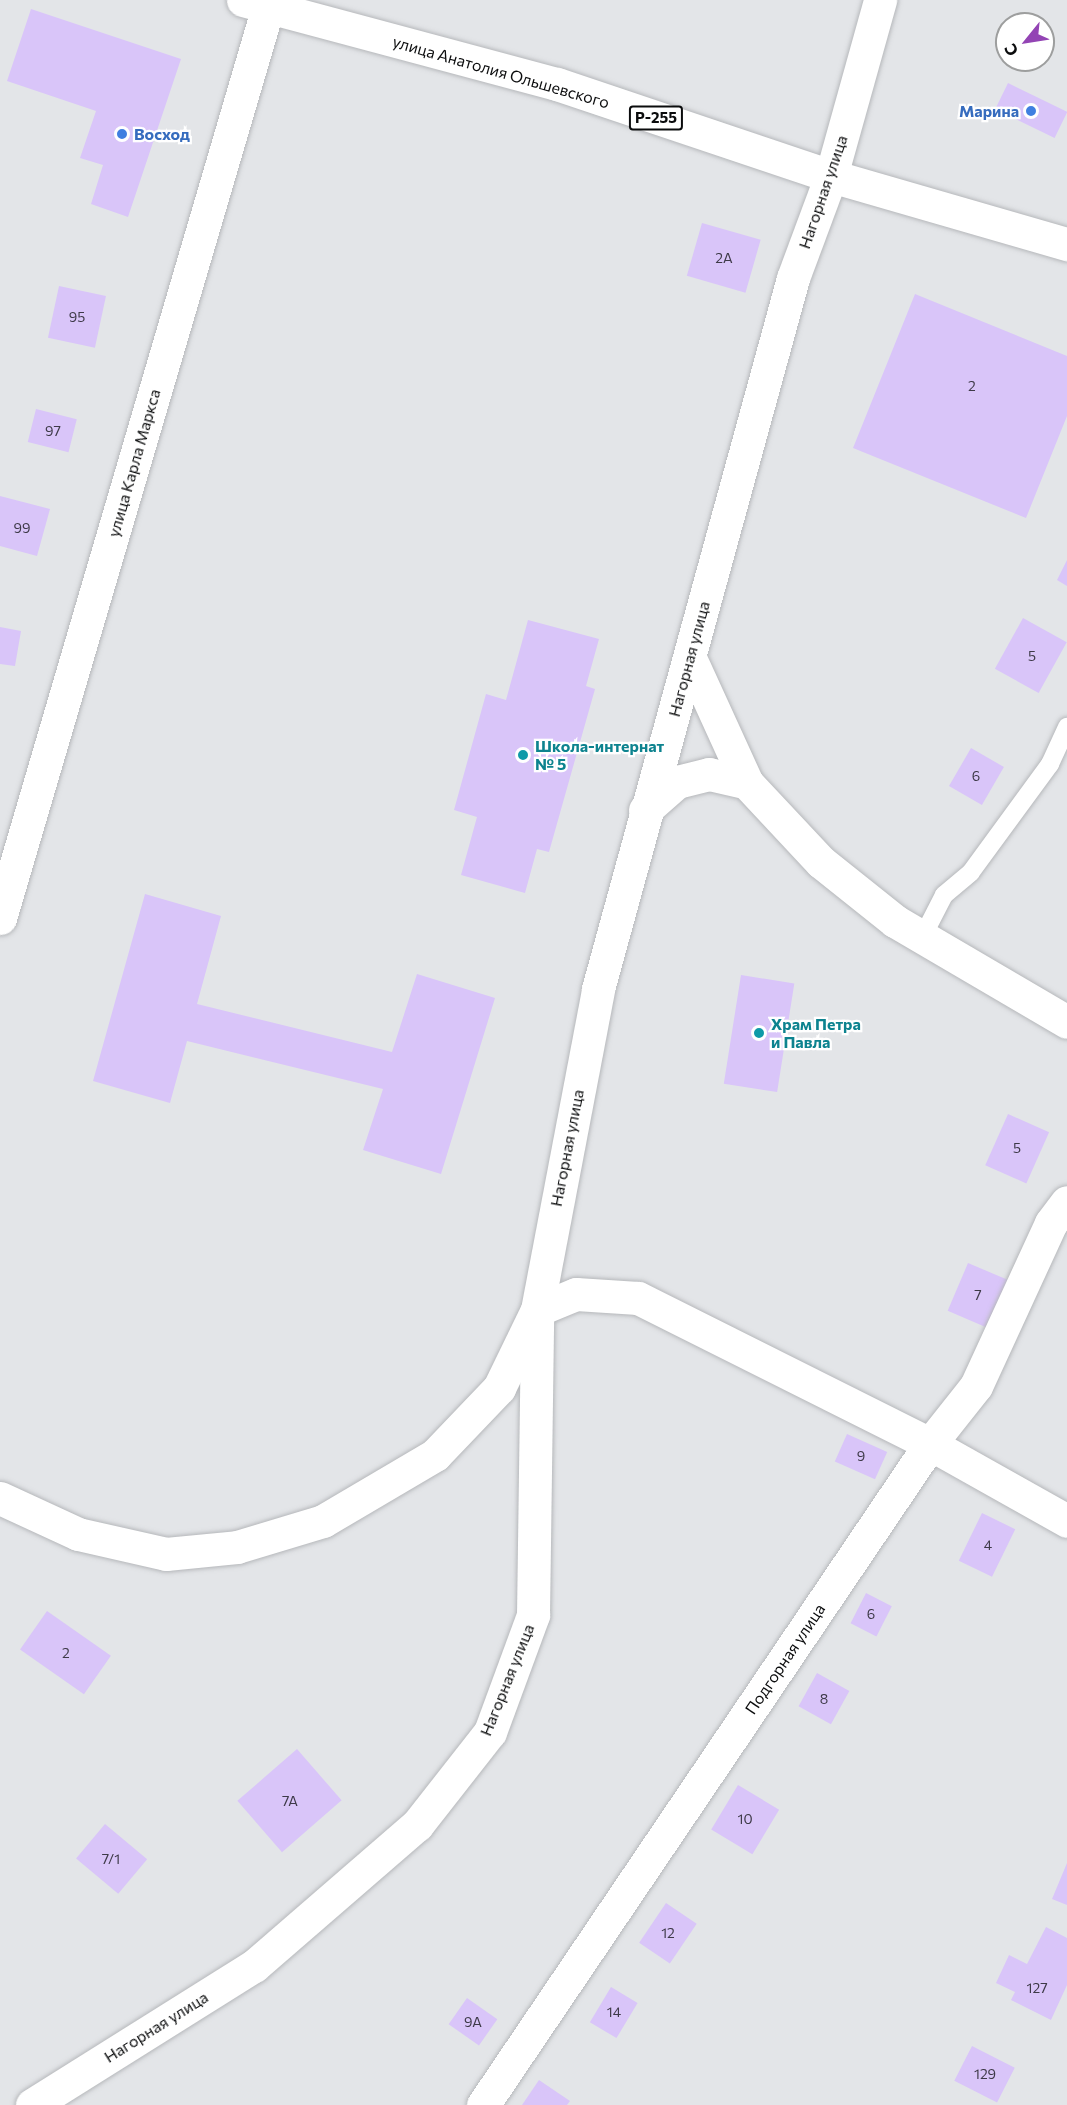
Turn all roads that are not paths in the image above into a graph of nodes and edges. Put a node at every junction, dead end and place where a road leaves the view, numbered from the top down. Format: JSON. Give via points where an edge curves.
{"nodes":[{"id":1,"x":880,"y":0,"type":"edge"},
{"id":2,"x":256,"y":4,"type":"edge"},
{"id":3,"x":831,"y":176,"type":"junction"},
{"id":4,"x":1067,"y":244,"type":"edge"},
{"id":5,"x":690,"y":657,"type":"junction"},
{"id":6,"x":1067,"y":728,"type":"edge"},
{"id":7,"x":747,"y":783,"type":"junction"},
{"id":8,"x":645,"y":810,"type":"junction"},
{"id":9,"x":0,"y":918,"type":"edge"},
{"id":10,"x":923,"y":936,"type":"junction"},
{"id":11,"x":1067,"y":1022,"type":"edge"},
{"id":12,"x":1067,"y":1202,"type":"edge"},
{"id":13,"x":537,"y":1310,"type":"junction"},
{"id":14,"x":930,"y":1444,"type":"junction"},
{"id":15,"x":0,"y":1498,"type":"edge"},
{"id":16,"x":1067,"y":1521,"type":"edge"},
{"id":17,"x":32,"y":2105,"type":"edge"},
{"id":18,"x":483,"y":2105,"type":"edge"}],
"edges":[{"from":1,"to":3,"type":"main road","name":"Нагорная улица"},
{"from":2,"to":3,"type":"main road","name":"улица Анатолия Ольшевского","number":"Р-255","via":[[557,84]]},
{"from":2,"to":9,"type":"main road","name":"улица Карла Маркса"},
{"from":3,"to":4,"type":"main road","name":"улица Анатолия Ольшевского","number":"Р-255"},
{"from":3,"to":5,"type":"main road","name":"Нагорная улица","via":[[793,278]]},
{"from":5,"to":7,"type":"main road"},
{"from":5,"to":8,"type":"main road","name":"Нагорная улица"},
{"from":6,"to":10,"type":"lane","via":[[1050,764],[971,872],[944,895]]},
{"from":7,"to":8,"type":"main road","via":[[709,774],[677,782]]},
{"from":7,"to":10,"type":"main road","via":[[821,862],[895,921]]},
{"from":8,"to":13,"type":"main road","name":"Нагорная улица","via":[[598,989]]},
{"from":10,"to":11,"type":"main road"},
{"from":12,"to":14,"type":"main road","name":"Подгорная улица","via":[[1051,1222],[976,1386]]},
{"from":13,"to":14,"type":"main road","via":[[576,1294],[638,1298]]},
{"from":13,"to":15,"type":"main road","via":[[499,1388],[435,1455],[323,1521],[237,1546],[166,1554],[78,1534]]},
{"from":13,"to":17,"type":"main road","name":"Нагорная улица","via":[[534,1615],[490,1732],[417,1825],[254,1966]]},
{"from":14,"to":16,"type":"main road"},
{"from":14,"to":18,"type":"main road","name":"Подгорная улица"}]}
